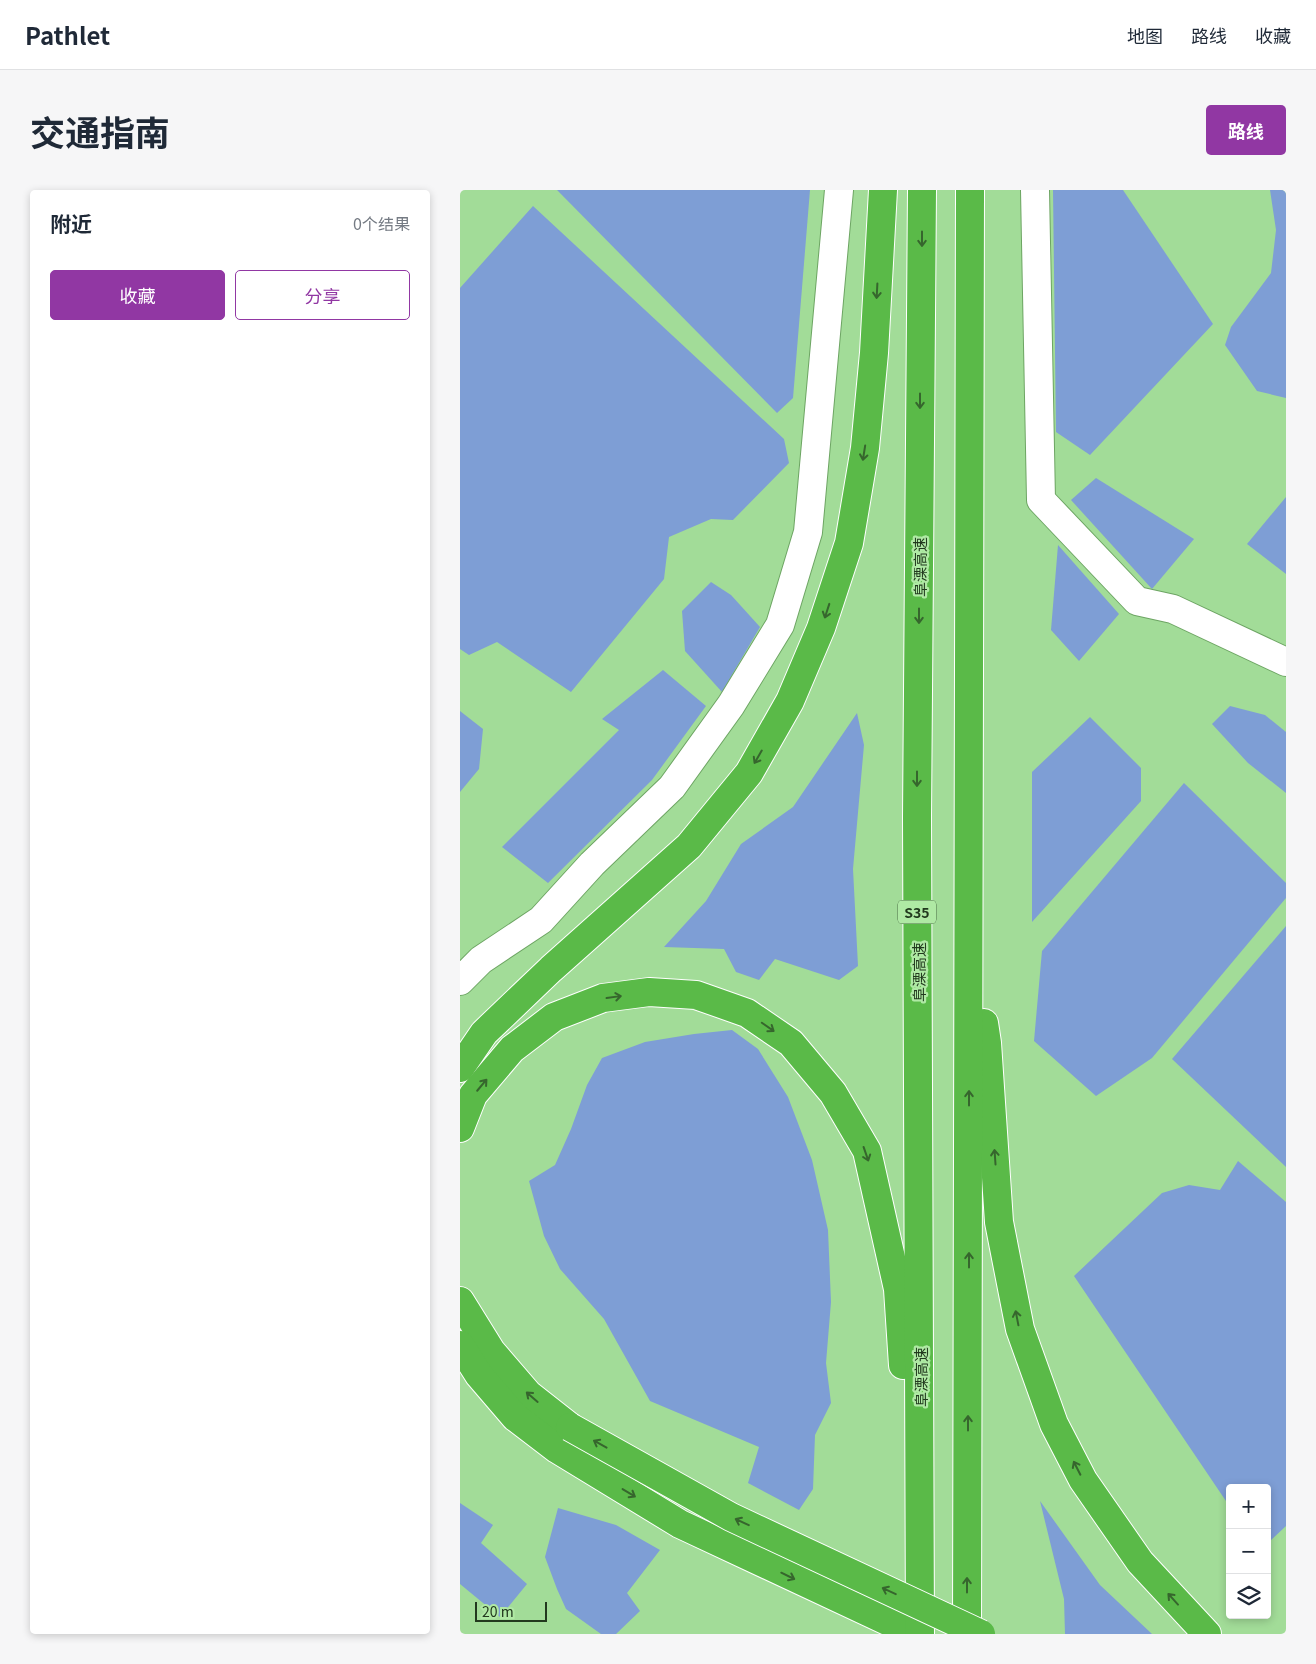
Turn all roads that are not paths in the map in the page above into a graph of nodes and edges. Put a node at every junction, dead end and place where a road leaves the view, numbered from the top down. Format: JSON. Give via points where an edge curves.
{"nodes":[{"id":1,"x":840,"y":190,"type":"edge"},
{"id":2,"x":883,"y":190,"type":"edge"},
{"id":3,"x":922,"y":190,"type":"edge"},
{"id":4,"x":970,"y":190,"type":"edge"},
{"id":5,"x":1035,"y":190,"type":"edge"},
{"id":6,"x":1286,"y":662,"type":"edge"},
{"id":7,"x":970,"y":938,"type":"junction"},
{"id":8,"x":460,"y":981,"type":"edge"},
{"id":9,"x":460,"y":1068,"type":"edge"},
{"id":10,"x":460,"y":1128,"type":"edge"},
{"id":11,"x":460,"y":1301,"type":"edge"},
{"id":12,"x":460,"y":1345,"type":"edge"},
{"id":13,"x":563,"y":1438,"type":"junction"},
{"id":14,"x":920,"y":1500,"type":"junction"},
{"id":15,"x":916,"y":1634,"type":"edge"},
{"id":16,"x":920,"y":1634,"type":"edge"},
{"id":17,"x":967,"y":1634,"type":"edge"},
{"id":18,"x":981,"y":1634,"type":"edge"},
{"id":19,"x":1207,"y":1634,"type":"edge"}],
"edges":[{"from":1,"to":8,"type":"street","via":[[808,532],[780,624],[731,705],[672,787],[592,864],[541,920],[481,960]]},
{"from":2,"to":9,"type":"highway","one_way":true,"via":[[865,448],[849,543],[821,628],[790,701],[748,773],[689,846],[484,1033]]},
{"from":3,"to":14,"type":"highway","name":"阜溧高速","number":"S35","one_way":true,"via":[[917,808]]},
{"from":4,"to":7,"type":"highway"},
{"from":5,"to":6,"type":"street","via":[[1041,500],[1137,601],[1173,609]]},
{"from":17,"to":7,"type":"highway","one_way":true},
{"from":19,"to":7,"type":"highway","one_way":true,"via":[[1140,1562],[1084,1480],[1054,1424],[1020,1329],[999,1222],[987,1043]]},
{"from":10,"to":14,"type":"highway","one_way":true,"via":[[473,1095],[512,1049],[554,1017],[602,998],[649,992],[696,995],[747,1012],[791,1044],[833,1093],[867,1151],[898,1289],[904,1380]]},
{"from":13,"to":11,"type":"highway","one_way":true,"via":[[491,1351]]},
{"from":12,"to":13,"type":"highway","via":[[479,1375],[515,1417]]},
{"from":13,"to":15,"type":"highway","one_way":true,"via":[[680,1524]]},
{"from":18,"to":13,"type":"highway","one_way":true,"bridge":true},
{"from":14,"to":16,"type":"highway","name":"阜溧高速","number":"S35"}]}
